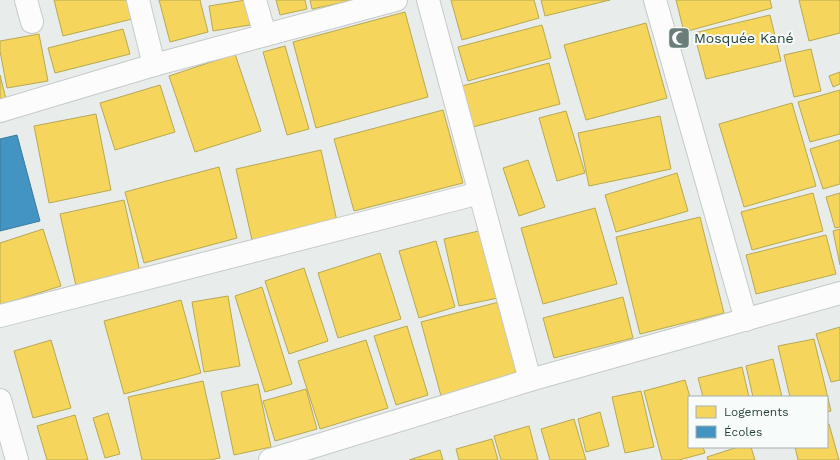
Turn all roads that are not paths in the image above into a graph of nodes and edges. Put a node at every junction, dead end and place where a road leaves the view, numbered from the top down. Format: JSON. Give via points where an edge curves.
{"nodes":[{"id":1,"x":26,"y":0,"type":"edge"},
{"id":2,"x":138,"y":0,"type":"edge"},
{"id":3,"x":255,"y":0,"type":"edge"},
{"id":4,"x":396,"y":0,"type":"edge"},
{"id":5,"x":428,"y":0,"type":"edge"},
{"id":6,"x":655,"y":0,"type":"edge"},
{"id":7,"x":32,"y":22,"type":"dead end"},
{"id":8,"x":265,"y":35,"type":"junction"},
{"id":9,"x":154,"y":65,"type":"junction"},
{"id":10,"x":0,"y":112,"type":"edge"},
{"id":11,"x":480,"y":193,"type":"junction"},
{"id":12,"x":840,"y":293,"type":"edge"},
{"id":13,"x":0,"y":316,"type":"edge"},
{"id":14,"x":746,"y":320,"type":"junction"},
{"id":15,"x":530,"y":380,"type":"junction"},
{"id":16,"x":0,"y":400,"type":"edge"},
{"id":17,"x":17,"y":460,"type":"edge"},
{"id":18,"x":270,"y":460,"type":"edge"}],
"edges":[{"from":1,"to":7,"type":"street"},
{"from":2,"to":9,"type":"street"},
{"from":3,"to":8,"type":"street"},
{"from":4,"to":8,"type":"street"},
{"from":5,"to":11,"type":"street"},
{"from":6,"to":14,"type":"street"},
{"from":8,"to":9,"type":"street"},
{"from":9,"to":10,"type":"street"},
{"from":11,"to":13,"type":"street"},
{"from":11,"to":15,"type":"street"},
{"from":12,"to":14,"type":"street"},
{"from":14,"to":15,"type":"street"},
{"from":15,"to":18,"type":"street"},
{"from":16,"to":17,"type":"street"}]}
